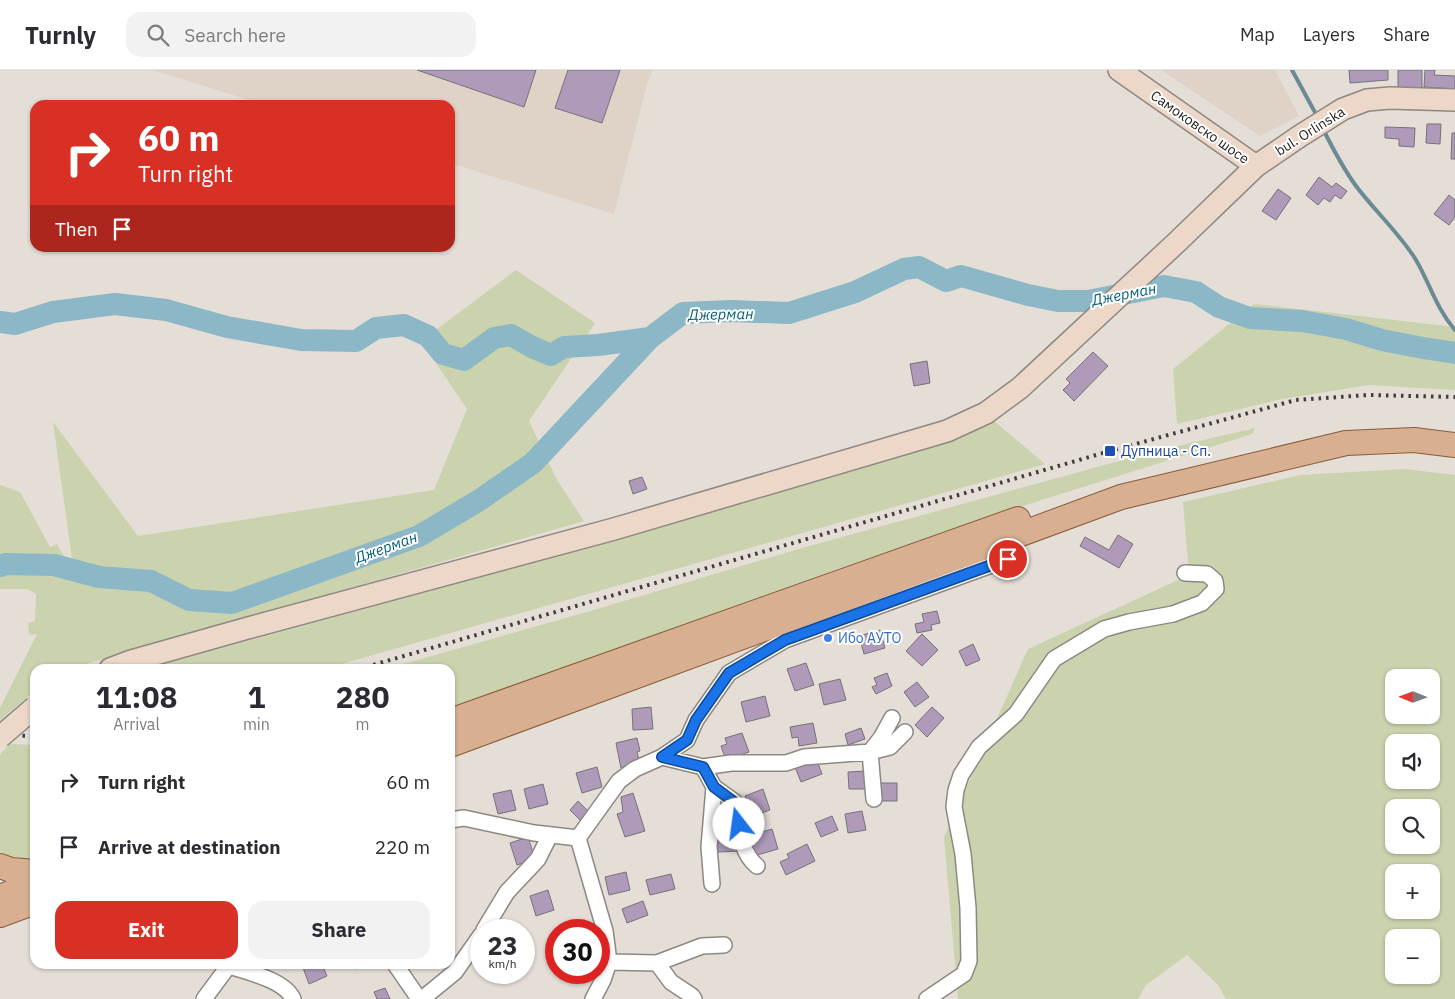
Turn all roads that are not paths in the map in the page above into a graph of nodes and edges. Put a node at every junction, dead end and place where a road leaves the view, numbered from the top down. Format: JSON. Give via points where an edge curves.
{"nodes":[{"id":1,"x":1119,"y":70,"type":"edge"},
{"id":2,"x":1455,"y":100,"type":"edge"},
{"id":3,"x":1256,"y":166,"type":"junction"},
{"id":4,"x":1455,"y":433,"type":"edge"},
{"id":5,"x":1455,"y":444,"type":"edge"},
{"id":6,"x":1008,"y":559,"type":"dead end"},
{"id":7,"x":1186,"y":573,"type":"dead end"},
{"id":8,"x":123,"y":664,"type":"edge"},
{"id":9,"x":30,"y":711,"type":"edge"},
{"id":10,"x":892,"y":718,"type":"dead end"},
{"id":11,"x":455,"y":720,"type":"edge"},
{"id":12,"x":906,"y":732,"type":"dead end"},
{"id":13,"x":0,"y":737,"type":"edge"},
{"id":14,"x":455,"y":743,"type":"edge"},
{"id":15,"x":870,"y":752,"type":"junction"},
{"id":16,"x":662,"y":757,"type":"junction"},
{"id":17,"x":703,"y":767,"type":"junction"},
{"id":18,"x":714,"y":787,"type":"junction"},
{"id":19,"x":874,"y":799,"type":"dead end"},
{"id":20,"x":734,"y":802,"type":"junction"},
{"id":21,"x":747,"y":818,"type":"dead end"},
{"id":22,"x":455,"y":819,"type":"edge"},
{"id":23,"x":550,"y":834,"type":"junction"},
{"id":24,"x":578,"y":838,"type":"junction"},
{"id":25,"x":0,"y":866,"type":"edge"},
{"id":26,"x":757,"y":866,"type":"dead end"},
{"id":27,"x":30,"y":872,"type":"edge"},
{"id":28,"x":30,"y":884,"type":"edge"},
{"id":29,"x":712,"y":884,"type":"dead end"},
{"id":30,"x":0,"y":897,"type":"edge"},
{"id":31,"x":30,"y":904,"type":"edge"},
{"id":32,"x":0,"y":915,"type":"edge"},
{"id":33,"x":491,"y":919,"type":"edge"},
{"id":34,"x":602,"y":919,"type":"edge"},
{"id":35,"x":724,"y":945,"type":"dead end"},
{"id":36,"x":470,"y":951,"type":"edge"},
{"id":37,"x":610,"y":962,"type":"edge"},
{"id":38,"x":657,"y":963,"type":"junction"},
{"id":39,"x":227,"y":969,"type":"edge"},
{"id":40,"x":242,"y":969,"type":"edge"},
{"id":41,"x":399,"y":969,"type":"edge"},
{"id":42,"x":601,"y":984,"type":"edge"},
{"id":43,"x":204,"y":999,"type":"edge"},
{"id":44,"x":293,"y":999,"type":"edge"},
{"id":45,"x":421,"y":999,"type":"edge"},
{"id":46,"x":593,"y":999,"type":"edge"},
{"id":47,"x":694,"y":999,"type":"edge"},
{"id":48,"x":927,"y":999,"type":"edge"}],
"edges":[{"from":1,"to":3,"type":"main road","name":"Самоковско шосе"},
{"from":2,"to":3,"type":"main road","name":"bul. Orlinska","via":[[1367,100],[1343,109]]},
{"from":3,"to":8,"type":"main road","name":"bul. Orlinska","via":[[1020,388],[986,413],[947,431],[624,526]]},
{"from":4,"to":11,"type":"main road","via":[[1414,429],[1344,432],[1278,444],[1107,487]]},
{"from":5,"to":14,"type":"main road","via":[[1414,440],[1346,443],[1121,497]]},
{"from":6,"to":16,"type":"street","via":[[785,640],[729,673],[696,720],[687,740]]},
{"from":7,"to":48,"type":"street","via":[[1207,574],[1215,580],[1216,589],[1202,603],[1173,614],[1104,629],[1054,659],[1016,714],[979,747],[961,775],[954,807],[964,854],[970,961],[964,974]]},
{"from":9,"to":13,"type":"main road","bridge":true},
{"from":10,"to":15,"type":"street"},
{"from":12,"to":15,"type":"street","via":[[890,747]]},
{"from":15,"to":17,"type":"street","via":[[804,757],[786,763],[731,763]]},
{"from":15,"to":19,"type":"street"},
{"from":16,"to":17,"type":"street"},
{"from":16,"to":24,"type":"street","via":[[619,781]]},
{"from":17,"to":18,"type":"street"},
{"from":18,"to":20,"type":"street"},
{"from":18,"to":29,"type":"street","via":[[709,847]]},
{"from":20,"to":21,"type":"street"},
{"from":20,"to":26,"type":"street","via":[[744,848]]},
{"from":22,"to":23,"type":"street","via":[[464,818]]},
{"from":23,"to":24,"type":"street"},
{"from":23,"to":33,"type":"street","via":[[538,859],[507,892]]},
{"from":24,"to":34,"type":"street"},
{"from":25,"to":27,"type":"main road"},
{"from":28,"to":30,"type":"main road"},
{"from":31,"to":32,"type":"main road"},
{"from":35,"to":38,"type":"street","via":[[702,946]]},
{"from":36,"to":45,"type":"street","via":[[455,972]]},
{"from":37,"to":38,"type":"street"},
{"from":38,"to":47,"type":"street","via":[[671,982]]},
{"from":39,"to":43,"type":"street"},
{"from":40,"to":44,"type":"street","via":[[263,976],[290,993]]},
{"from":41,"to":45,"type":"street"},
{"from":42,"to":46,"type":"street"}]}
